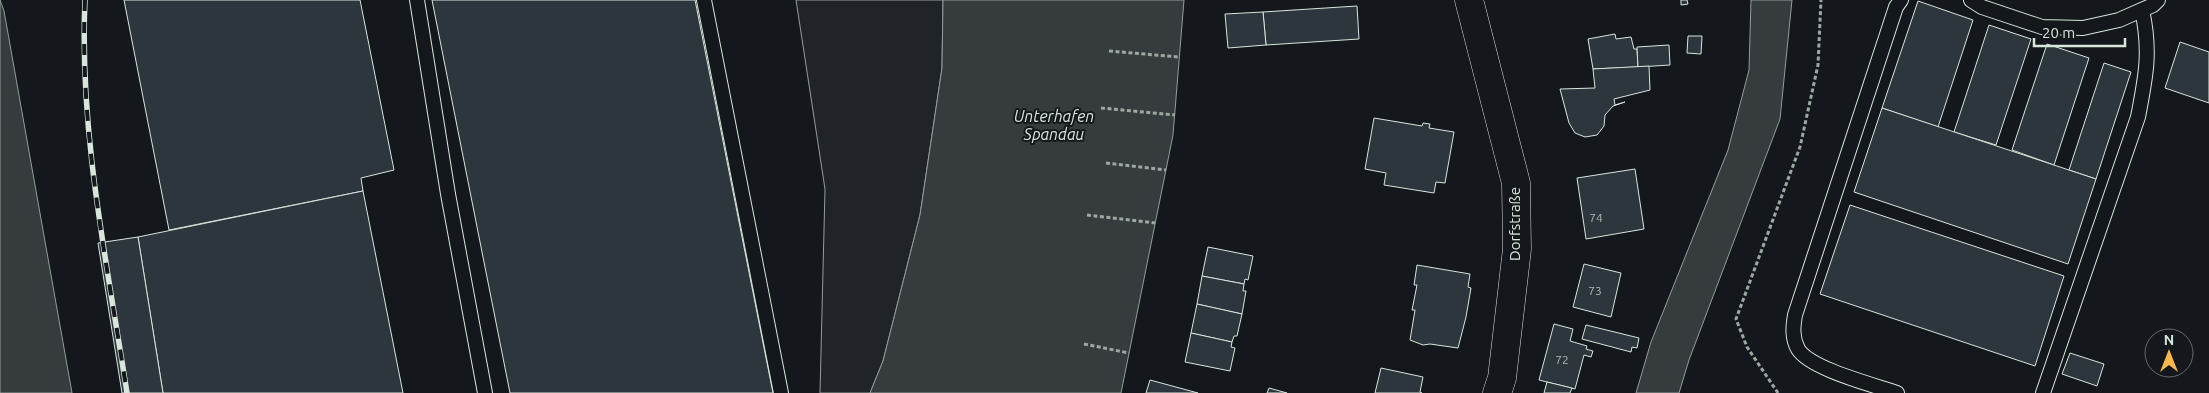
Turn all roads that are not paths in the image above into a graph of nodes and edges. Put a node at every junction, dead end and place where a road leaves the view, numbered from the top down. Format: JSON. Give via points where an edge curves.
{"nodes":[{"id":1,"x":417,"y":0,"type":"edge"},
{"id":2,"x":704,"y":0,"type":"edge"},
{"id":3,"x":1469,"y":0,"type":"edge"},
{"id":4,"x":1901,"y":0,"type":"edge"},
{"id":5,"x":1971,"y":0,"type":"edge"},
{"id":6,"x":2158,"y":0,"type":"edge"},
{"id":7,"x":2142,"y":10,"type":"junction"},
{"id":8,"x":485,"y":393,"type":"edge"},
{"id":9,"x":781,"y":393,"type":"edge"},
{"id":10,"x":1498,"y":393,"type":"edge"},
{"id":11,"x":1897,"y":393,"type":"edge"},
{"id":12,"x":2043,"y":393,"type":"edge"}],
"edges":[{"from":1,"to":8,"type":"lane","via":[[448,194]]},
{"from":2,"to":9,"type":"lane"},
{"from":3,"to":10,"type":"street","name":"Dorfstraße","via":[[1516,183],[1517,249]]},
{"from":4,"to":11,"type":"lane","via":[[1896,7],[1792,332],[1799,350],[1818,366]]},
{"from":5,"to":7,"type":"lane","via":[[1982,7],[2042,27],[2083,28],[2119,20]]},
{"from":6,"to":7,"type":"lane"},
{"from":7,"to":12,"type":"lane","via":[[2147,35],[2147,71],[2138,117]]}]}
